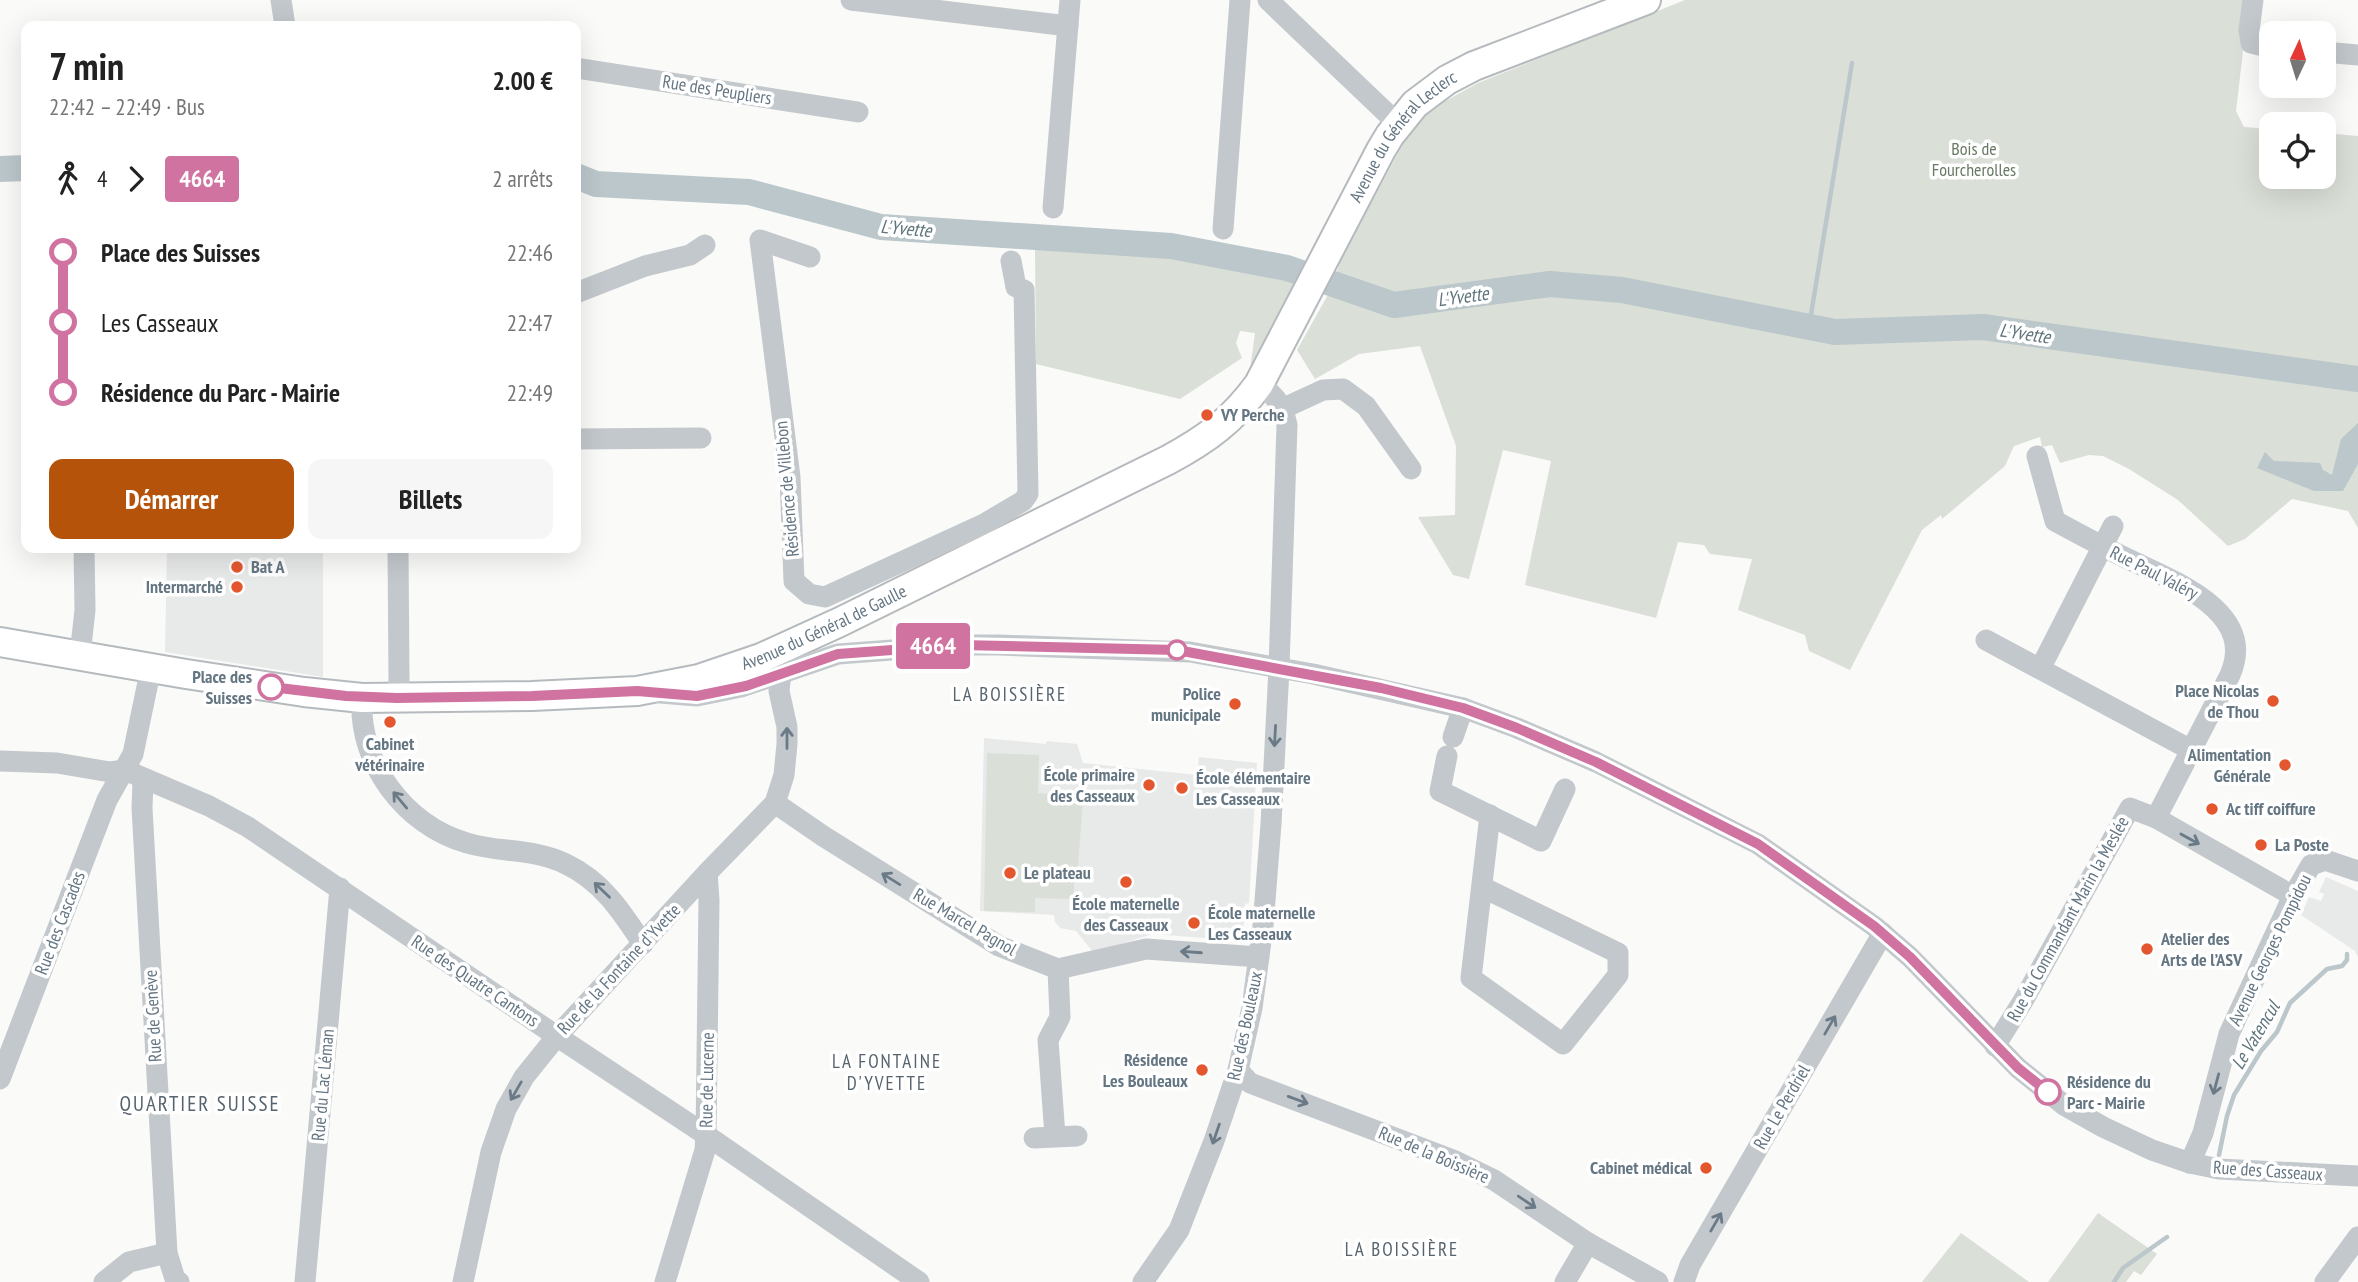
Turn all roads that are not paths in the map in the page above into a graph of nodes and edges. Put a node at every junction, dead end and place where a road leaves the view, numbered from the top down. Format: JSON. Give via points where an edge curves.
{"nodes":[{"id":1,"x":281,"y":0,"type":"edge"},
{"id":2,"x":851,"y":0,"type":"edge"},
{"id":3,"x":1070,"y":0,"type":"edge"},
{"id":4,"x":1240,"y":0,"type":"edge"},
{"id":5,"x":1268,"y":0,"type":"edge"},
{"id":6,"x":1646,"y":0,"type":"edge"},
{"id":7,"x":2253,"y":0,"type":"edge"},
{"id":8,"x":284,"y":21,"type":"edge"},
{"id":9,"x":1068,"y":26,"type":"junction"},
{"id":10,"x":2259,"y":45,"type":"edge"},
{"id":11,"x":2336,"y":53,"type":"edge"},
{"id":12,"x":2358,"y":55,"type":"edge"},
{"id":13,"x":581,"y":69,"type":"edge"},
{"id":14,"x":858,"y":112,"type":"dead end"},
{"id":15,"x":1398,"y":124,"type":"junction"},
{"id":16,"x":1053,"y":208,"type":"dead end"},
{"id":17,"x":1223,"y":229,"type":"dead end"},
{"id":18,"x":705,"y":244,"type":"dead end"},
{"id":19,"x":810,"y":257,"type":"dead end"},
{"id":20,"x":1011,"y":261,"type":"dead end"},
{"id":21,"x":581,"y":291,"type":"edge"},
{"id":22,"x":1259,"y":384,"type":"junction"},
{"id":23,"x":1283,"y":408,"type":"junction"},
{"id":24,"x":701,"y":438,"type":"dead end"},
{"id":25,"x":581,"y":439,"type":"edge"},
{"id":26,"x":2037,"y":456,"type":"dead end"},
{"id":27,"x":1411,"y":470,"type":"dead end"},
{"id":28,"x":2113,"y":526,"type":"dead end"},
{"id":29,"x":989,"y":535,"type":"junction"},
{"id":30,"x":2102,"y":546,"type":"junction"},
{"id":31,"x":84,"y":553,"type":"edge"},
{"id":32,"x":398,"y":553,"type":"edge"},
{"id":33,"x":840,"y":622,"type":"junction"},
{"id":34,"x":1986,"y":640,"type":"dead end"},
{"id":35,"x":0,"y":642,"type":"edge"},
{"id":36,"x":816,"y":647,"type":"junction"},
{"id":37,"x":856,"y":653,"type":"junction"},
{"id":38,"x":80,"y":655,"type":"junction"},
{"id":39,"x":151,"y":668,"type":"junction"},
{"id":40,"x":1279,"y":668,"type":"junction"},
{"id":41,"x":2039,"y":669,"type":"junction"},
{"id":42,"x":780,"y":673,"type":"junction"},
{"id":43,"x":637,"y":691,"type":"junction"},
{"id":44,"x":362,"y":698,"type":"junction"},
{"id":45,"x":397,"y":698,"type":"junction"},
{"id":46,"x":1463,"y":708,"type":"junction"},
{"id":47,"x":2191,"y":750,"type":"junction"},
{"id":48,"x":0,"y":761,"type":"edge"},
{"id":49,"x":134,"y":774,"type":"junction"},
{"id":50,"x":1565,"y":789,"type":"dead end"},
{"id":51,"x":775,"y":803,"type":"junction"},
{"id":52,"x":1490,"y":815,"type":"junction"},
{"id":53,"x":2156,"y":818,"type":"junction"},
{"id":54,"x":2358,"y":871,"type":"edge"},
{"id":55,"x":707,"y":873,"type":"junction"},
{"id":56,"x":1482,"y":887,"type":"junction"},
{"id":57,"x":340,"y":888,"type":"junction"},
{"id":58,"x":2293,"y":896,"type":"junction"},
{"id":59,"x":1883,"y":933,"type":"junction"},
{"id":60,"x":643,"y":944,"type":"junction"},
{"id":61,"x":1259,"y":957,"type":"junction"},
{"id":62,"x":1058,"y":969,"type":"junction"},
{"id":63,"x":557,"y":1036,"type":"junction"},
{"id":64,"x":1995,"y":1046,"type":"junction"},
{"id":65,"x":1238,"y":1070,"type":"junction"},
{"id":66,"x":0,"y":1079,"type":"edge"},
{"id":67,"x":706,"y":1135,"type":"junction"},
{"id":68,"x":1055,"y":1136,"type":"junction"},
{"id":69,"x":1077,"y":1136,"type":"dead end"},
{"id":70,"x":1034,"y":1138,"type":"dead end"},
{"id":71,"x":2190,"y":1163,"type":"junction"},
{"id":72,"x":2358,"y":1176,"type":"edge"},
{"id":73,"x":2358,"y":1237,"type":"edge"},
{"id":74,"x":1588,"y":1243,"type":"junction"},
{"id":75,"x":167,"y":1253,"type":"junction"},
{"id":76,"x":889,"y":1273,"type":"edge"},
{"id":77,"x":104,"y":1282,"type":"edge"},
{"id":78,"x":179,"y":1282,"type":"edge"},
{"id":79,"x":305,"y":1282,"type":"edge"},
{"id":80,"x":463,"y":1282,"type":"edge"},
{"id":81,"x":666,"y":1282,"type":"edge"},
{"id":82,"x":919,"y":1282,"type":"edge"},
{"id":83,"x":1143,"y":1282,"type":"edge"},
{"id":84,"x":1564,"y":1282,"type":"edge"},
{"id":85,"x":1658,"y":1282,"type":"edge"},
{"id":86,"x":1684,"y":1282,"type":"edge"},
{"id":87,"x":2325,"y":1282,"type":"edge"}],
"edges":[{"from":1,"to":8,"type":"street"},
{"from":2,"to":9,"type":"street"},
{"from":3,"to":9,"type":"street"},
{"from":4,"to":17,"type":"street"},
{"from":5,"to":15,"type":"street"},
{"from":6,"to":15,"type":"main road","name":"Avenue du Général Leclerc","via":[[1474,66],[1432,89]]},
{"from":7,"to":10,"type":"street","via":[[2249,30],[2251,43]]},
{"from":9,"to":16,"type":"street"},
{"from":11,"to":12,"type":"street"},
{"from":13,"to":14,"type":"street","name":"Rue des Peupliers"},
{"from":15,"to":22,"type":"main road","name":"Avenue du Général Leclerc"},
{"from":18,"to":21,"type":"street","via":[[690,255],[645,266]]},
{"from":19,"to":29,"type":"street","name":"Résidence de Villebon","via":[[760,240],[790,477],[794,581],[809,594],[825,597]]},
{"from":20,"to":29,"type":"street","name":"Résidence de Villebon","via":[[1016,286],[1024,289],[1028,494]]},
{"from":22,"to":23,"type":"street"},
{"from":22,"to":29,"type":"main road","name":"Avenue du Général de Gaulle","via":[[1242,407],[1197,445]]},
{"from":23,"to":27,"type":"street","via":[[1323,390],[1343,388],[1366,407]]},
{"from":23,"to":40,"type":"street","name":"Rue des Bouleaux","via":[[1287,425]]},
{"from":24,"to":25,"type":"street"},
{"from":26,"to":30,"type":"street","name":"Rue Paul Valéry","via":[[2055,521]]},
{"from":28,"to":30,"type":"street"},
{"from":29,"to":33,"type":"main road","name":"Avenue du Général de Gaulle"},
{"from":30,"to":41,"type":"street"},
{"from":30,"to":47,"type":"street","name":"Rue Paul Valéry","via":[[2195,593],[2226,622],[2236,661]]},
{"from":31,"to":38,"type":"street"},
{"from":32,"to":45,"type":"street"},
{"from":33,"to":36,"type":"main road","name":"Avenue du Général de Gaulle"},
{"from":33,"to":37,"type":"street"},
{"from":34,"to":41,"type":"street"},
{"from":35,"to":38,"type":"main road","name":"Avenue du Général de Gaulle"},
{"from":36,"to":37,"type":"street","name":"Rue des Casseaux"},
{"from":36,"to":42,"type":"street","name":"Rue des Casseaux"},
{"from":36,"to":43,"type":"main road","name":"Avenue du Général de Gaulle"},
{"from":37,"to":40,"type":"street","name":"Rue des Casseaux","via":[[960,645],[1166,649]]},
{"from":38,"to":39,"type":"main road","name":"Avenue du Général de Gaulle"},
{"from":39,"to":44,"type":"main road","name":"Avenue du Général de Gaulle"},
{"from":39,"to":49,"type":"street","via":[[133,754]]},
{"from":40,"to":46,"type":"street","name":"Rue des Casseaux"},
{"from":40,"to":61,"type":"street","name":"Rue des Bouleaux","one_way":true},
{"from":41,"to":47,"type":"street"},
{"from":42,"to":43,"type":"street","name":"Rue des Casseaux","via":[[697,696]]},
{"from":51,"to":42,"type":"street","name":"Rue de la Fontaine d’Yvette","one_way":true,"via":[[787,744]]},
{"from":43,"to":45,"type":"main road","name":"Avenue du Général de Gaulle"},
{"from":44,"to":45,"type":"main road","name":"Avenue du Général de Gaulle"},
{"from":60,"to":44,"type":"street","one_way":true,"via":[[617,904],[569,865],[529,852],[466,843],[413,815],[372,759],[364,738]]},
{"from":46,"to":52,"type":"street","via":[[1440,791]]},
{"from":46,"to":59,"type":"street","name":"Rue des Casseaux","via":[[1596,762],[1758,844]]},
{"from":47,"to":53,"type":"street","name":"Rue Paul Valéry"},
{"from":48,"to":49,"type":"street","name":"Rue des Quatre Cantons","via":[[57,763]]},
{"from":49,"to":57,"type":"street","name":"Rue des Quatre Cantons","via":[[248,827]]},
{"from":49,"to":66,"type":"street","name":"Rue des Cascades","via":[[107,800]]},
{"from":49,"to":75,"type":"street","name":"Rue de Genève","via":[[142,822]]},
{"from":50,"to":52,"type":"street","via":[[1541,841]]},
{"from":51,"to":55,"type":"street","name":"Rue de la Fontaine d’Yvette"},
{"from":62,"to":51,"type":"street","name":"Rue Marcel Pagnol","one_way":true,"via":[[999,946]]},
{"from":52,"to":56,"type":"street"},
{"from":53,"to":58,"type":"street","name":"Rue du Commandant Marin la Meslée","one_way":true},
{"from":53,"to":64,"type":"street","name":"Rue du Commandant Marin la Meslée","via":[[2130,808]]},
{"from":54,"to":58,"type":"street","name":"Avenue Georges Pompidou","via":[[2325,860],[2311,865]]},
{"from":55,"to":60,"type":"street","name":"Rue de la Fontaine d’Yvette"},
{"from":55,"to":67,"type":"street","name":"Rue de Lucerne"},
{"from":56,"to":56,"type":"street","via":[[1471,978],[1563,1044],[1618,975],[1618,953]]},
{"from":57,"to":63,"type":"street","name":"Rue des Quatre Cantons"},
{"from":57,"to":79,"type":"street","name":"Rue du Lac Léman"},
{"from":58,"to":71,"type":"street","name":"Avenue Georges Pompidou","one_way":true,"via":[[2229,1034],[2203,1133]]},
{"from":59,"to":64,"type":"street","name":"Rue des Casseaux"},
{"from":86,"to":59,"type":"street","name":"Rue Le Perdriel","one_way":true},
{"from":60,"to":63,"type":"street","name":"Rue de la Fontaine d’Yvette"},
{"from":61,"to":62,"type":"street","one_way":true,"via":[[1146,949]]},
{"from":61,"to":65,"type":"street","name":"Rue des Bouleaux"},
{"from":62,"to":68,"type":"street","via":[[1060,1017],[1048,1040]]},
{"from":63,"to":67,"type":"street","name":"Rue des Quatre Cantons"},
{"from":63,"to":80,"type":"street","name":"Rue de la Fontaine d’Yvette","one_way":true,"via":[[524,1077],[506,1109],[491,1152]]},
{"from":64,"to":71,"type":"street","name":"Rue des Casseaux","via":[[2064,1105],[2145,1147]]},
{"from":65,"to":74,"type":"street","name":"Rue de la Boissière","one_way":true,"via":[[1250,1083],[1464,1165]]},
{"from":65,"to":83,"type":"street","name":"Rue des Bouleaux","one_way":true,"via":[[1179,1230]]},
{"from":67,"to":76,"type":"street","name":"Rue des Quatre Cantons"},
{"from":67,"to":81,"type":"street","name":"Rue de Lucerne"},
{"from":68,"to":69,"type":"street"},
{"from":68,"to":70,"type":"street"},
{"from":71,"to":72,"type":"street","name":"Rue des Casseaux","via":[[2219,1169]]},
{"from":73,"to":87,"type":"street"},
{"from":74,"to":84,"type":"street"},
{"from":74,"to":85,"type":"street","name":"Rue de la Boissière"},
{"from":75,"to":77,"type":"street","via":[[129,1262]]},
{"from":75,"to":78,"type":"street","name":"Rue de Genève"},
{"from":76,"to":82,"type":"street","name":"Rue des Quatre Cantons"}]}
